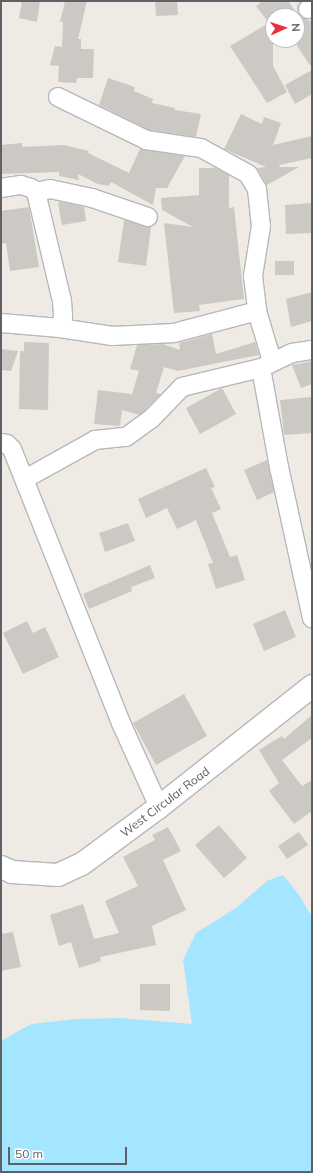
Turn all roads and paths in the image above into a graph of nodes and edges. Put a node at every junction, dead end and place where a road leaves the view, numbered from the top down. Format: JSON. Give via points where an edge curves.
{"nodes":[{"id":1,"x":58,"y":97,"type":"dead end"},
{"id":2,"x":1,"y":188,"type":"edge"},
{"id":3,"x":36,"y":192,"type":"junction"},
{"id":4,"x":148,"y":217,"type":"dead end"},
{"id":5,"x":258,"y":310,"type":"junction"},
{"id":6,"x":1,"y":323,"type":"edge"},
{"id":7,"x":60,"y":328,"type":"junction"},
{"id":8,"x":312,"y":350,"type":"edge"},
{"id":9,"x":266,"y":364,"type":"junction"},
{"id":10,"x":1,"y":443,"type":"edge"},
{"id":11,"x":25,"y":479,"type":"junction"},
{"id":12,"x":312,"y":618,"type":"edge"},
{"id":13,"x":312,"y":686,"type":"edge"},
{"id":14,"x":159,"y":807,"type":"junction"},
{"id":15,"x":1,"y":867,"type":"edge"}],
"edges":[{"from":1,"to":5,"type":"street","via":[[146,140],[201,148],[248,174],[257,189],[262,226],[253,276]]},
{"from":2,"to":3,"type":"street","via":[[20,185],[32,188]]},
{"from":3,"to":4,"type":"street","via":[[50,189],[92,198]]},
{"from":3,"to":7,"type":"street","via":[[62,301],[63,317]]},
{"from":5,"to":7,"type":"street","via":[[174,333],[112,336]]},
{"from":5,"to":9,"type":"street"},
{"from":6,"to":7,"type":"street"},
{"from":8,"to":9,"type":"street","via":[[292,353]]},
{"from":9,"to":11,"type":"street","via":[[182,387],[151,419],[126,437],[95,440]]},
{"from":9,"to":12,"type":"street","via":[[279,467]]},
{"from":10,"to":11,"type":"street","via":[[12,449]]},
{"from":11,"to":14,"type":"street","via":[[121,723]]},
{"from":13,"to":14,"type":"street","name":"West Circular Road"},
{"from":14,"to":15,"type":"street","name":"West Circular Road","via":[[82,864],[58,875],[12,872]]}]}
